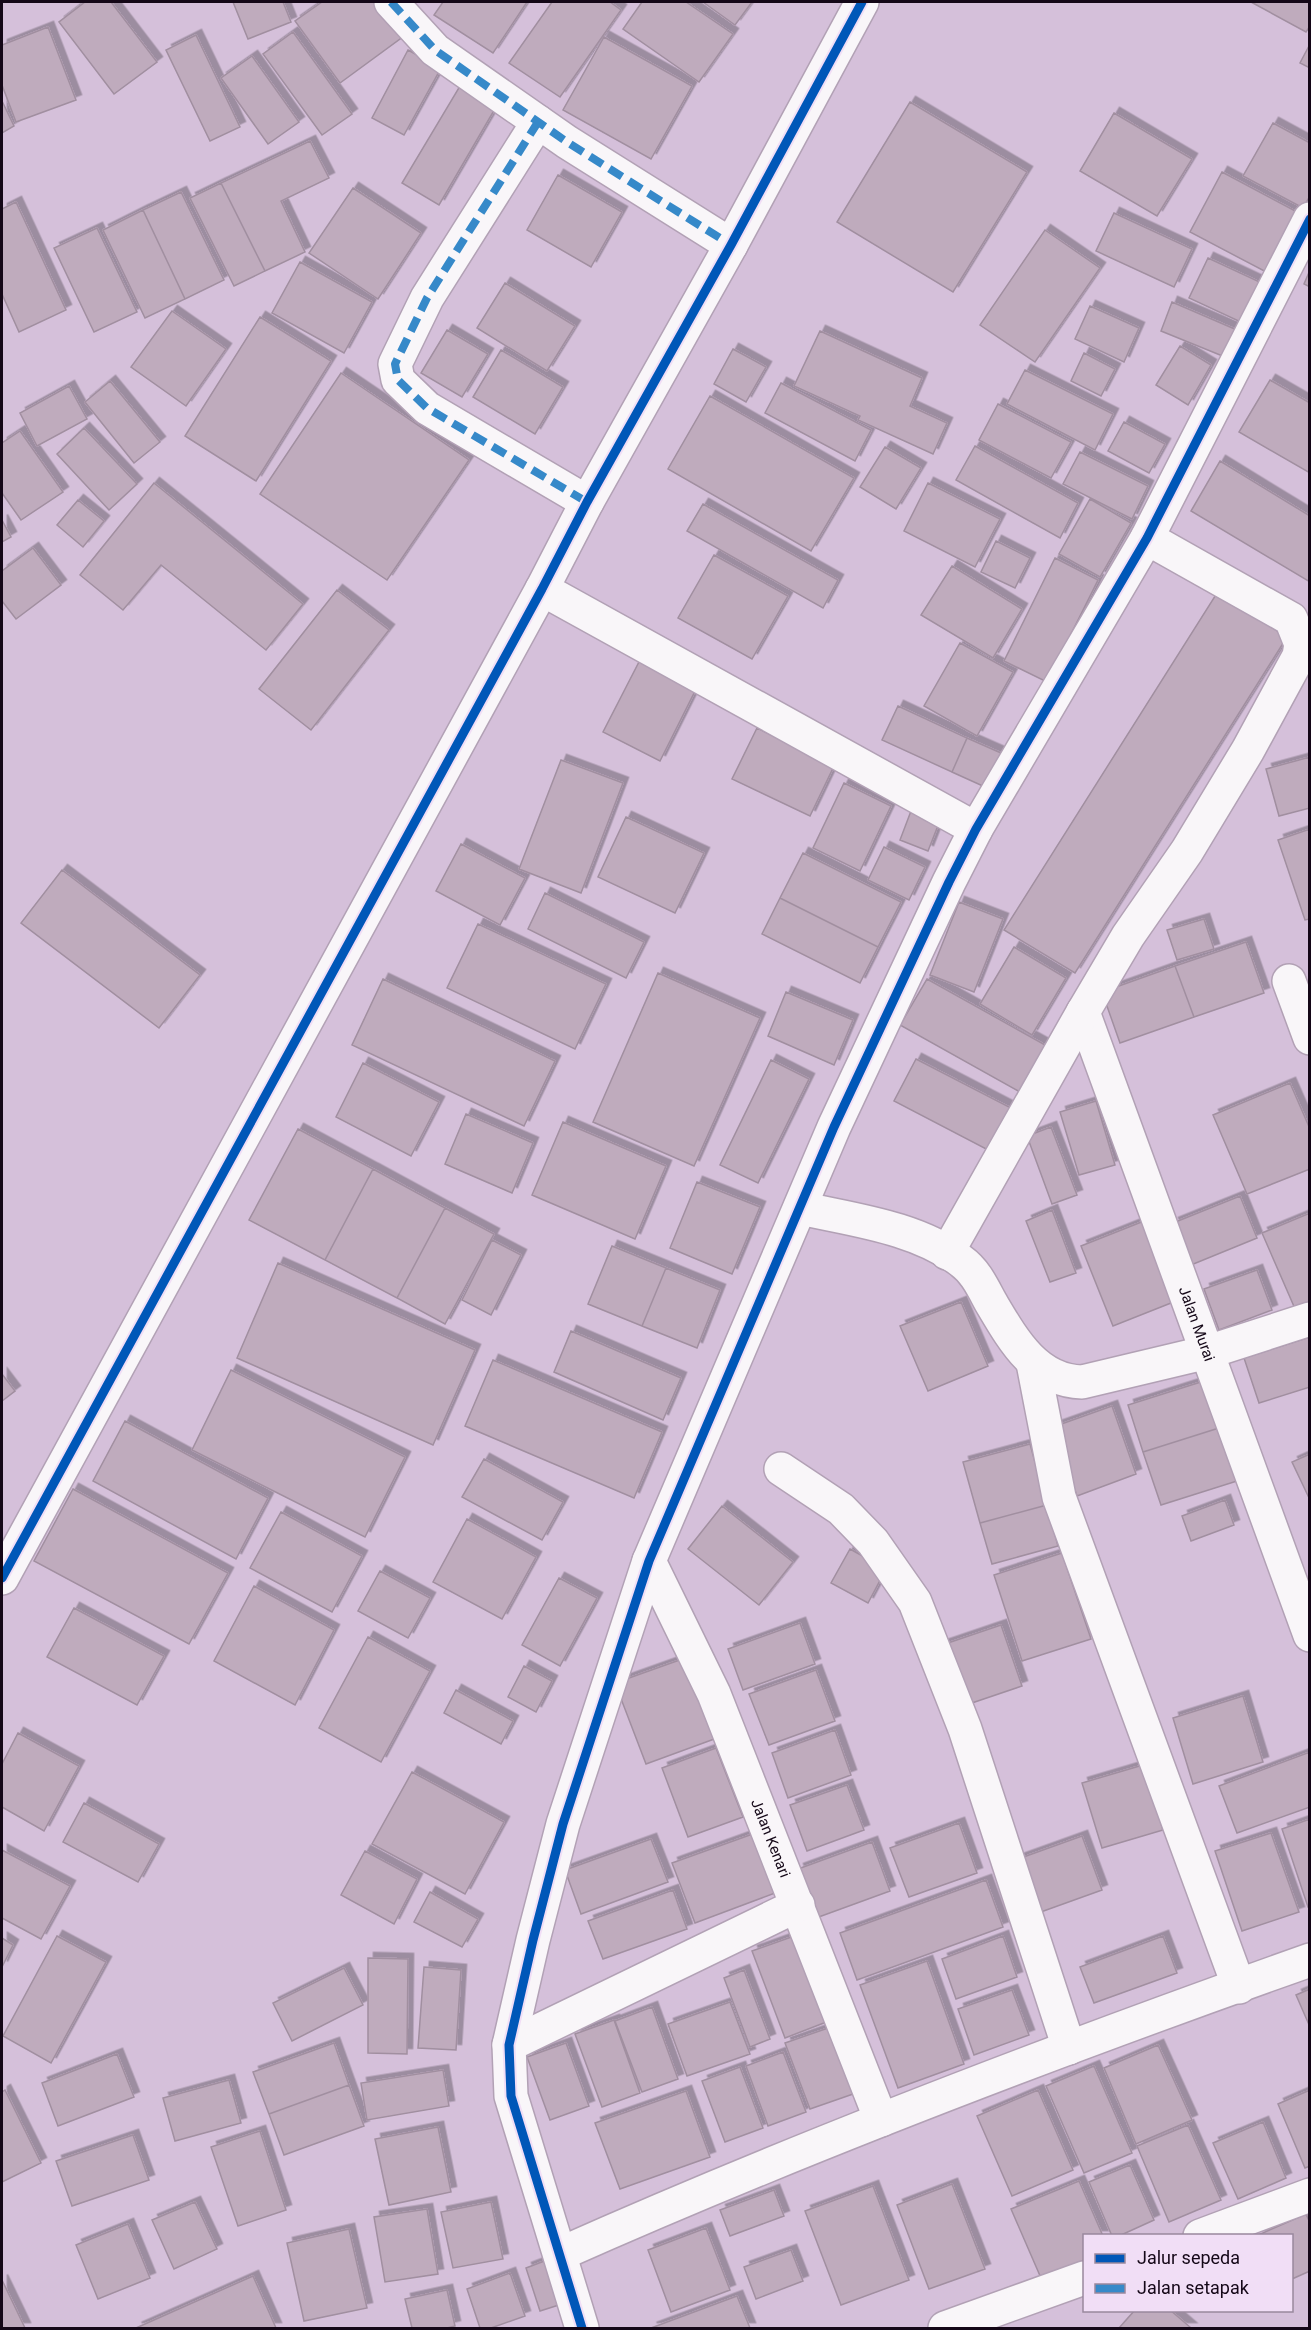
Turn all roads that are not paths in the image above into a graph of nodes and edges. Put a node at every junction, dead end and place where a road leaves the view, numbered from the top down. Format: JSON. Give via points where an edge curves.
{"nodes":[{"id":1,"x":392,"y":2,"type":"edge"},
{"id":2,"x":862,"y":2,"type":"edge"},
{"id":3,"x":538,"y":122,"type":"junction"},
{"id":4,"x":1310,"y":219,"type":"edge"},
{"id":5,"x":731,"y":245,"type":"junction"},
{"id":6,"x":586,"y":502,"type":"junction"},
{"id":7,"x":1147,"y":538,"type":"junction"},
{"id":8,"x":542,"y":589,"type":"junction"},
{"id":9,"x":1305,"y":646,"type":"edge"},
{"id":10,"x":976,"y":829,"type":"junction"},
{"id":11,"x":1289,"y":981,"type":"dead end"},
{"id":12,"x":1083,"y":1012,"type":"junction"},
{"id":13,"x":1310,"y":1038,"type":"edge"},
{"id":14,"x":800,"y":1208,"type":"junction"},
{"id":15,"x":947,"y":1253,"type":"junction"},
{"id":16,"x":1310,"y":1319,"type":"edge"},
{"id":17,"x":1208,"y":1352,"type":"junction"},
{"id":18,"x":1033,"y":1363,"type":"junction"},
{"id":19,"x":781,"y":1469,"type":"dead end"},
{"id":20,"x":649,"y":1562,"type":"junction"},
{"id":21,"x":2,"y":1578,"type":"edge"},
{"id":22,"x":1310,"y":1635,"type":"edge"},
{"id":23,"x":798,"y":1905,"type":"junction"},
{"id":24,"x":1310,"y":1960,"type":"edge"},
{"id":25,"x":1239,"y":1987,"type":"junction"},
{"id":26,"x":509,"y":2045,"type":"junction"},
{"id":27,"x":1069,"y":2048,"type":"junction"},
{"id":28,"x":881,"y":2120,"type":"junction"},
{"id":29,"x":1310,"y":2195,"type":"edge"},
{"id":30,"x":1203,"y":2234,"type":"edge"},
{"id":31,"x":560,"y":2254,"type":"junction"},
{"id":32,"x":1083,"y":2278,"type":"edge"},
{"id":33,"x":582,"y":2328,"type":"edge"},
{"id":34,"x":945,"y":2328,"type":"edge"}],
"edges":[{"from":1,"to":3,"type":"street","via":[[435,50]]},
{"from":2,"to":5,"type":"street"},
{"from":3,"to":5,"type":"street"},
{"from":3,"to":6,"type":"street","via":[[426,298],[395,364],[398,380],[426,408]]},
{"from":4,"to":7,"type":"street"},
{"from":5,"to":6,"type":"street"},
{"from":6,"to":8,"type":"street"},
{"from":7,"to":9,"type":"street","via":[[1291,619]]},
{"from":7,"to":10,"type":"street"},
{"from":8,"to":10,"type":"street"},
{"from":8,"to":21,"type":"street"},
{"from":9,"to":12,"type":"street","via":[[1187,851],[1128,936]]},
{"from":10,"to":14,"type":"street","via":[[839,1116]]},
{"from":11,"to":13,"type":"street"},
{"from":12,"to":15,"type":"street"},
{"from":12,"to":17,"type":"street","name":"Jalan Murai"},
{"from":14,"to":15,"type":"street","via":[[899,1232]]},
{"from":14,"to":20,"type":"street"},
{"from":15,"to":18,"type":"street","via":[[975,1273],[999,1317]]},
{"from":16,"to":17,"type":"street"},
{"from":17,"to":18,"type":"street","via":[[1082,1382],[1048,1375]]},
{"from":17,"to":22,"type":"street","name":"Jalan Murai"},
{"from":18,"to":25,"type":"street","via":[[1059,1497]]},
{"from":19,"to":27,"type":"street","via":[[841,1509],[873,1542],[915,1602],[965,1730]]},
{"from":20,"to":23,"type":"street","name":"Jalan Kenari","via":[[714,1694]]},
{"from":20,"to":26,"type":"street","via":[[563,1824]]},
{"from":23,"to":26,"type":"street"},
{"from":23,"to":28,"type":"street","name":"Jalan Kenari"},
{"from":24,"to":25,"type":"street"},
{"from":25,"to":27,"type":"street"},
{"from":26,"to":31,"type":"street","via":[[512,2096]]},
{"from":27,"to":28,"type":"street"},
{"from":28,"to":31,"type":"street","via":[[695,2194]]},
{"from":29,"to":30,"type":"street"},
{"from":31,"to":33,"type":"street"},
{"from":32,"to":34,"type":"street"}]}
